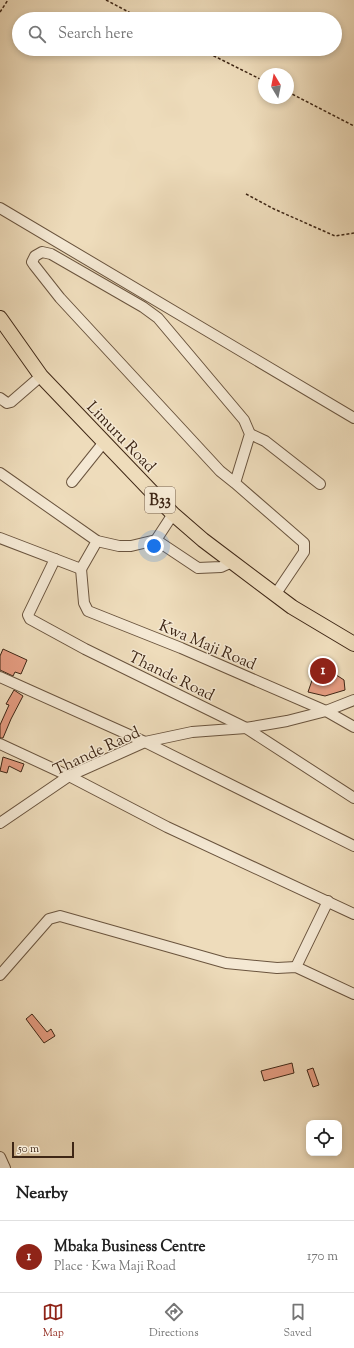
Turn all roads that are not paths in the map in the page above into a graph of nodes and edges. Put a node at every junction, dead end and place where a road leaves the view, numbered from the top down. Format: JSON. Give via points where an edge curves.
{"nodes":[{"id":1,"x":0,"y":208,"type":"edge"},
{"id":2,"x":0,"y":318,"type":"edge"},
{"id":3,"x":41,"y":376,"type":"junction"},
{"id":4,"x":0,"y":398,"type":"edge"},
{"id":5,"x":354,"y":418,"type":"edge"},
{"id":6,"x":250,"y":434,"type":"junction"},
{"id":7,"x":104,"y":442,"type":"junction"},
{"id":8,"x":0,"y":473,"type":"edge"},
{"id":9,"x":72,"y":482,"type":"dead end"},
{"id":10,"x":235,"y":483,"type":"junction"},
{"id":11,"x":320,"y":484,"type":"dead end"},
{"id":12,"x":173,"y":514,"type":"junction"},
{"id":13,"x":0,"y":538,"type":"edge"},
{"id":14,"x":156,"y":540,"type":"junction"},
{"id":15,"x":97,"y":541,"type":"junction"},
{"id":16,"x":55,"y":559,"type":"junction"},
{"id":17,"x":232,"y":562,"type":"junction"},
{"id":18,"x":81,"y":569,"type":"junction"},
{"id":19,"x":275,"y":595,"type":"junction"},
{"id":20,"x":354,"y":644,"type":"edge"},
{"id":21,"x":0,"y":677,"type":"edge"},
{"id":22,"x":354,"y":700,"type":"edge"},
{"id":23,"x":326,"y":711,"type":"junction"},
{"id":24,"x":354,"y":727,"type":"edge"},
{"id":25,"x":246,"y":728,"type":"junction"},
{"id":26,"x":145,"y":742,"type":"junction"},
{"id":27,"x":0,"y":744,"type":"edge"},
{"id":28,"x":69,"y":776,"type":"junction"},
{"id":29,"x":354,"y":798,"type":"edge"},
{"id":30,"x":0,"y":823,"type":"edge"},
{"id":31,"x":354,"y":846,"type":"edge"},
{"id":32,"x":328,"y":901,"type":"junction"},
{"id":33,"x":354,"y":914,"type":"edge"},
{"id":34,"x":296,"y":967,"type":"junction"},
{"id":35,"x":0,"y":975,"type":"edge"},
{"id":36,"x":354,"y":994,"type":"edge"},
{"id":37,"x":0,"y":1157,"type":"edge"},
{"id":38,"x":6,"y":1168,"type":"edge"}],
"edges":[{"from":1,"to":5,"type":"street"},
{"from":2,"to":3,"type":"highway","name":"Limuru Road","number":"B33"},
{"from":3,"to":4,"type":"street","via":[[11,402],[7,403]]},
{"from":3,"to":7,"type":"highway","name":"Limuru Road","number":"B33"},
{"from":6,"to":10,"type":"street"},
{"from":6,"to":10,"type":"street","via":[[244,420],[158,318],[52,254],[42,252],[35,256],[32,262],[60,298],[220,471]]},
{"from":6,"to":11,"type":"street","via":[[265,441]]},
{"from":7,"to":9,"type":"street"},
{"from":7,"to":12,"type":"highway","name":"Limuru Road","number":"B33"},
{"from":8,"to":15,"type":"street"},
{"from":10,"to":19,"type":"street","via":[[304,543],[304,552]]},
{"from":12,"to":14,"type":"street"},
{"from":12,"to":17,"type":"highway","name":"Limuru Road","number":"B33"},
{"from":13,"to":16,"type":"street"},
{"from":14,"to":15,"type":"street","via":[[127,546]]},
{"from":14,"to":17,"type":"street","via":[[198,568],[221,567]]},
{"from":15,"to":18,"type":"street"},
{"from":16,"to":18,"type":"street"},
{"from":16,"to":25,"type":"street","name":"Thande Road","via":[[28,615],[30,619],[85,649]]},
{"from":17,"to":19,"type":"highway","name":"Limuru Road","number":"B33"},
{"from":18,"to":23,"type":"street","name":"Kwa Maji Road","via":[[84,603],[88,611]]},
{"from":19,"to":20,"type":"highway","name":"Limuru Road","number":"B33"},
{"from":21,"to":26,"type":"street"},
{"from":22,"to":23,"type":"street","name":"Thande Raod"},
{"from":23,"to":24,"type":"street","name":"Kwa Maji Road"},
{"from":23,"to":25,"type":"street","name":"Thande Raod"},
{"from":25,"to":26,"type":"street","name":"Thande Raod","via":[[192,732]]},
{"from":25,"to":29,"type":"street","name":"Thande Road"},
{"from":26,"to":28,"type":"street","name":"Thande Raod"},
{"from":26,"to":31,"type":"street"},
{"from":27,"to":28,"type":"street"},
{"from":28,"to":30,"type":"street","name":"Thande Raod"},
{"from":28,"to":32,"type":"street","via":[[167,827]]},
{"from":32,"to":33,"type":"street"},
{"from":32,"to":34,"type":"street"},
{"from":34,"to":35,"type":"street","via":[[276,968],[226,963],[60,916],[49,919]]},
{"from":34,"to":36,"type":"street"},
{"from":37,"to":38,"type":"street"}]}
